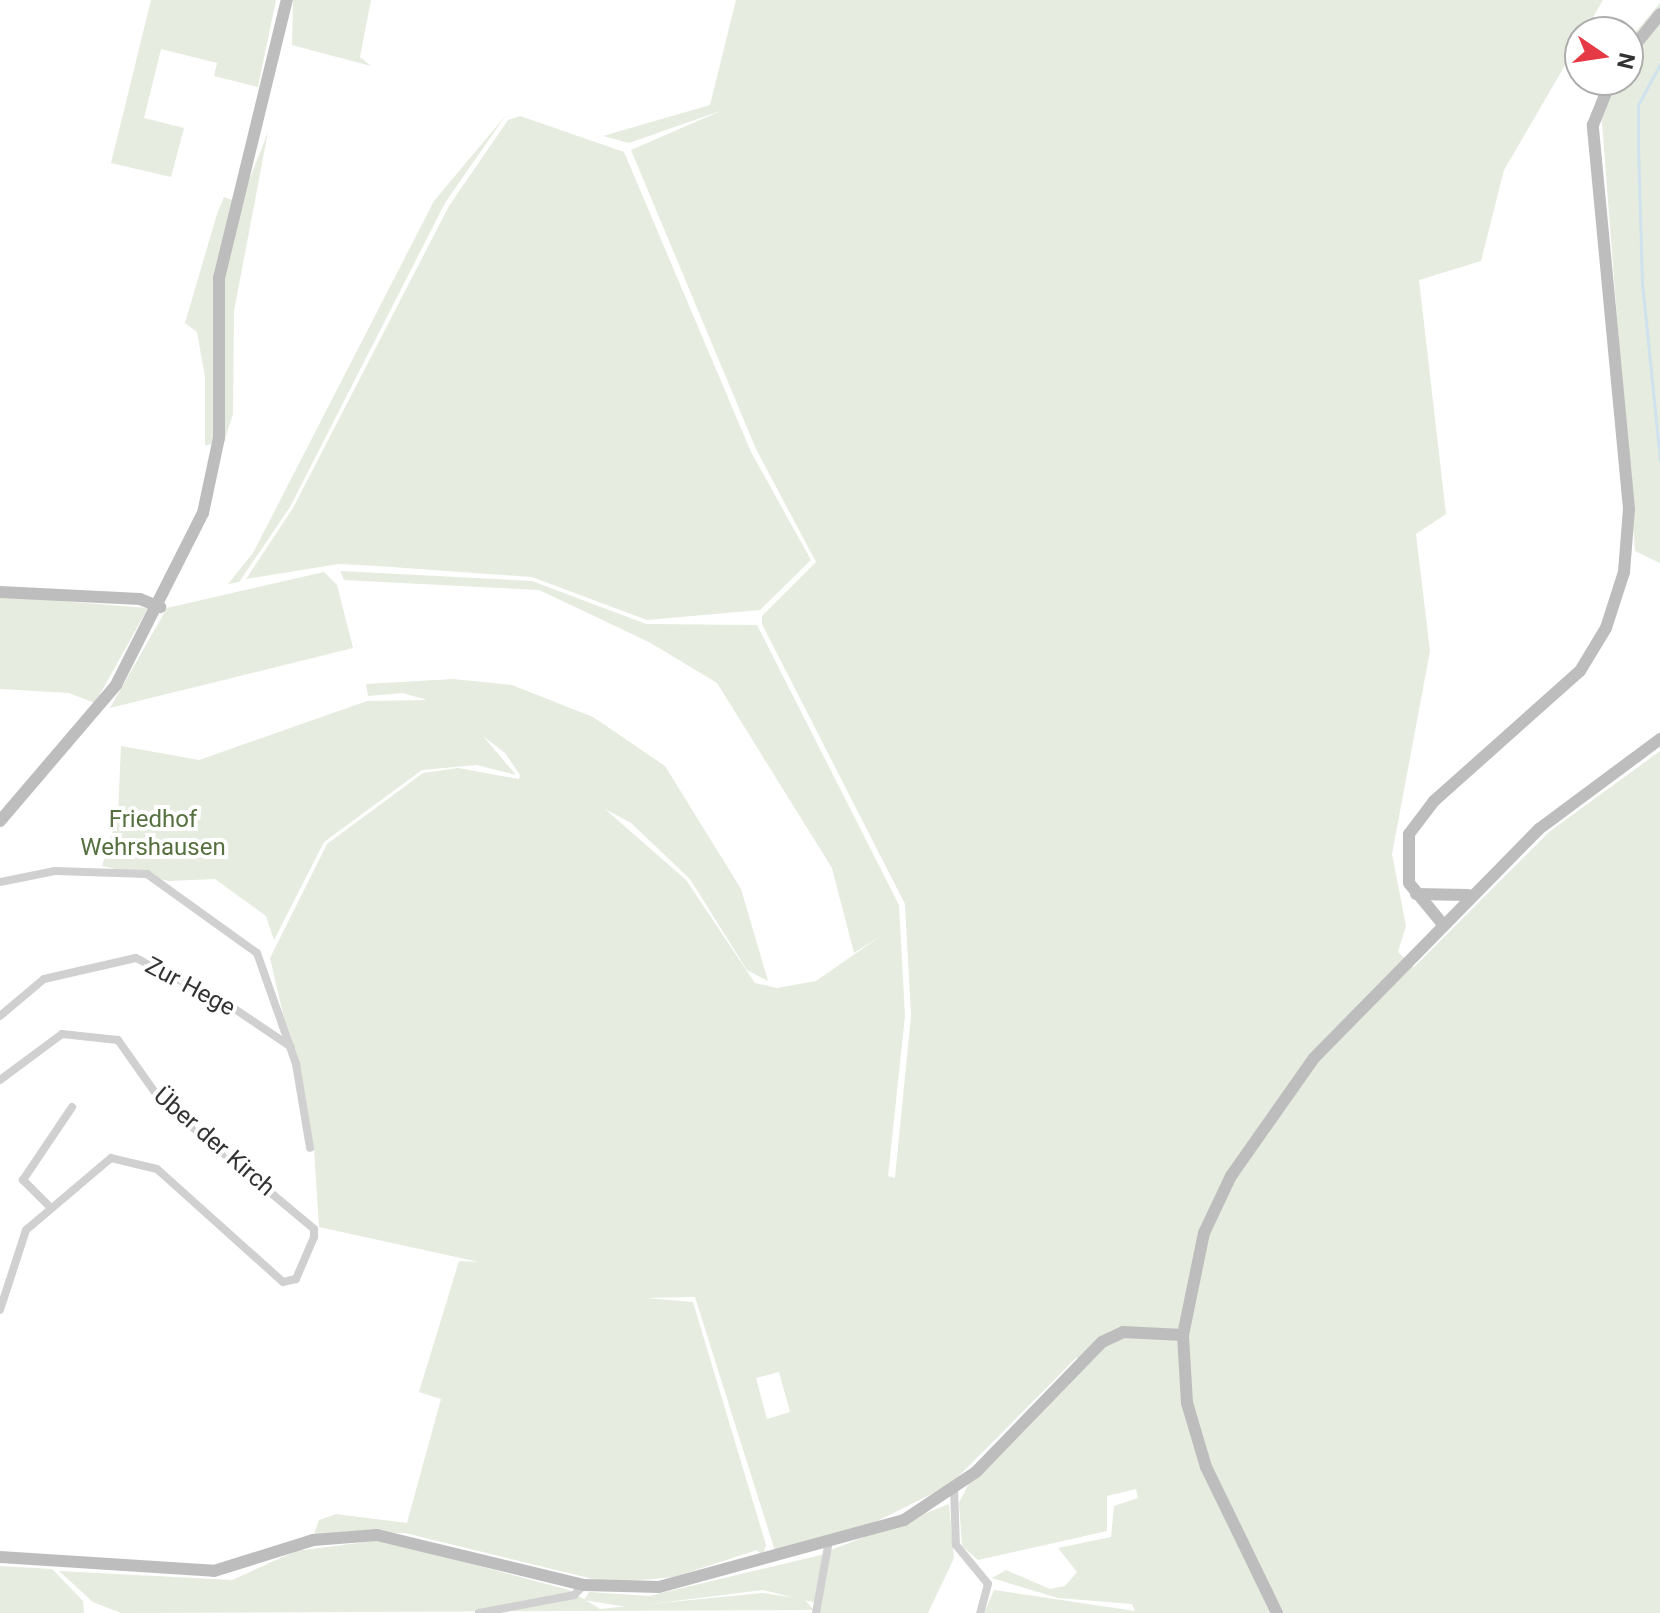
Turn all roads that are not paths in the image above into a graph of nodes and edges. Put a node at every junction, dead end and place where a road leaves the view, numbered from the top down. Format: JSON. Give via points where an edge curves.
{"nodes":[{"id":1,"x":287,"y":0,"type":"edge"},
{"id":2,"x":1660,"y":14,"type":"edge"},
{"id":3,"x":1644,"y":34,"type":"edge"},
{"id":4,"x":1605,"y":96,"type":"edge"},
{"id":5,"x":0,"y":592,"type":"edge"},
{"id":6,"x":160,"y":607,"type":"junction"},
{"id":7,"x":1660,"y":739,"type":"edge"},
{"id":8,"x":0,"y":821,"type":"edge"},
{"id":9,"x":0,"y":882,"type":"edge"},
{"id":10,"x":1416,"y":894,"type":"junction"},
{"id":11,"x":1470,"y":894,"type":"junction"},
{"id":12,"x":1441,"y":922,"type":"junction"},
{"id":13,"x":0,"y":1016,"type":"edge"},
{"id":14,"x":291,"y":1047,"type":"junction"},
{"id":15,"x":0,"y":1080,"type":"edge"},
{"id":16,"x":72,"y":1107,"type":"dead end"},
{"id":17,"x":310,"y":1148,"type":"dead end"},
{"id":18,"x":49,"y":1206,"type":"junction"},
{"id":19,"x":0,"y":1310,"type":"edge"},
{"id":20,"x":1183,"y":1335,"type":"junction"},
{"id":21,"x":954,"y":1489,"type":"junction"},
{"id":22,"x":828,"y":1546,"type":"junction"},
{"id":23,"x":0,"y":1557,"type":"edge"},
{"id":24,"x":584,"y":1585,"type":"junction"},
{"id":25,"x":479,"y":1613,"type":"edge"},
{"id":26,"x":816,"y":1613,"type":"edge"},
{"id":27,"x":980,"y":1613,"type":"edge"},
{"id":28,"x":1277,"y":1613,"type":"edge"}],
"edges":[{"from":1,"to":6,"type":"street","via":[[219,278],[214,469],[193,540]]},
{"from":2,"to":3,"type":"street"},
{"from":4,"to":10,"type":"street","via":[[1593,125],[1629,509],[1621,585],[1580,671],[1416,822],[1404,854]]},
{"from":5,"to":6,"type":"street"},
{"from":6,"to":8,"type":"street","via":[[95,714]]},
{"from":7,"to":11,"type":"street","via":[[1539,829]]},
{"from":9,"to":14,"type":"street","via":[[66,870],[161,879],[266,962]]},
{"from":10,"to":11,"type":"street"},
{"from":10,"to":12,"type":"street"},
{"from":11,"to":12,"type":"street"},
{"from":12,"to":20,"type":"street","via":[[1314,1058],[1238,1163],[1196,1254]]},
{"from":13,"to":14,"type":"street","name":"Zur Hege","via":[[44,979],[136,958],[232,1007]]},
{"from":14,"to":17,"type":"street"},
{"from":15,"to":18,"type":"street","name":"Über der Kirch","via":[[62,1034],[114,1038],[161,1101],[314,1229],[301,1272],[288,1283],[157,1169],[131,1159],[101,1163]]},
{"from":16,"to":18,"type":"street","via":[[23,1180]]},
{"from":18,"to":19,"type":"street","via":[[21,1238]]},
{"from":20,"to":21,"type":"street","via":[[1127,1331],[1102,1342]]},
{"from":20,"to":28,"type":"street","via":[[1187,1403],[1206,1467]]},
{"from":21,"to":22,"type":"street","via":[[904,1520]]},
{"from":21,"to":27,"type":"street","via":[[956,1545],[988,1584]]},
{"from":22,"to":24,"type":"street","via":[[659,1587]]},
{"from":22,"to":26,"type":"street"},
{"from":23,"to":24,"type":"street","via":[[214,1571],[313,1540],[377,1535]]},
{"from":24,"to":25,"type":"street","via":[[574,1595]]}]}
